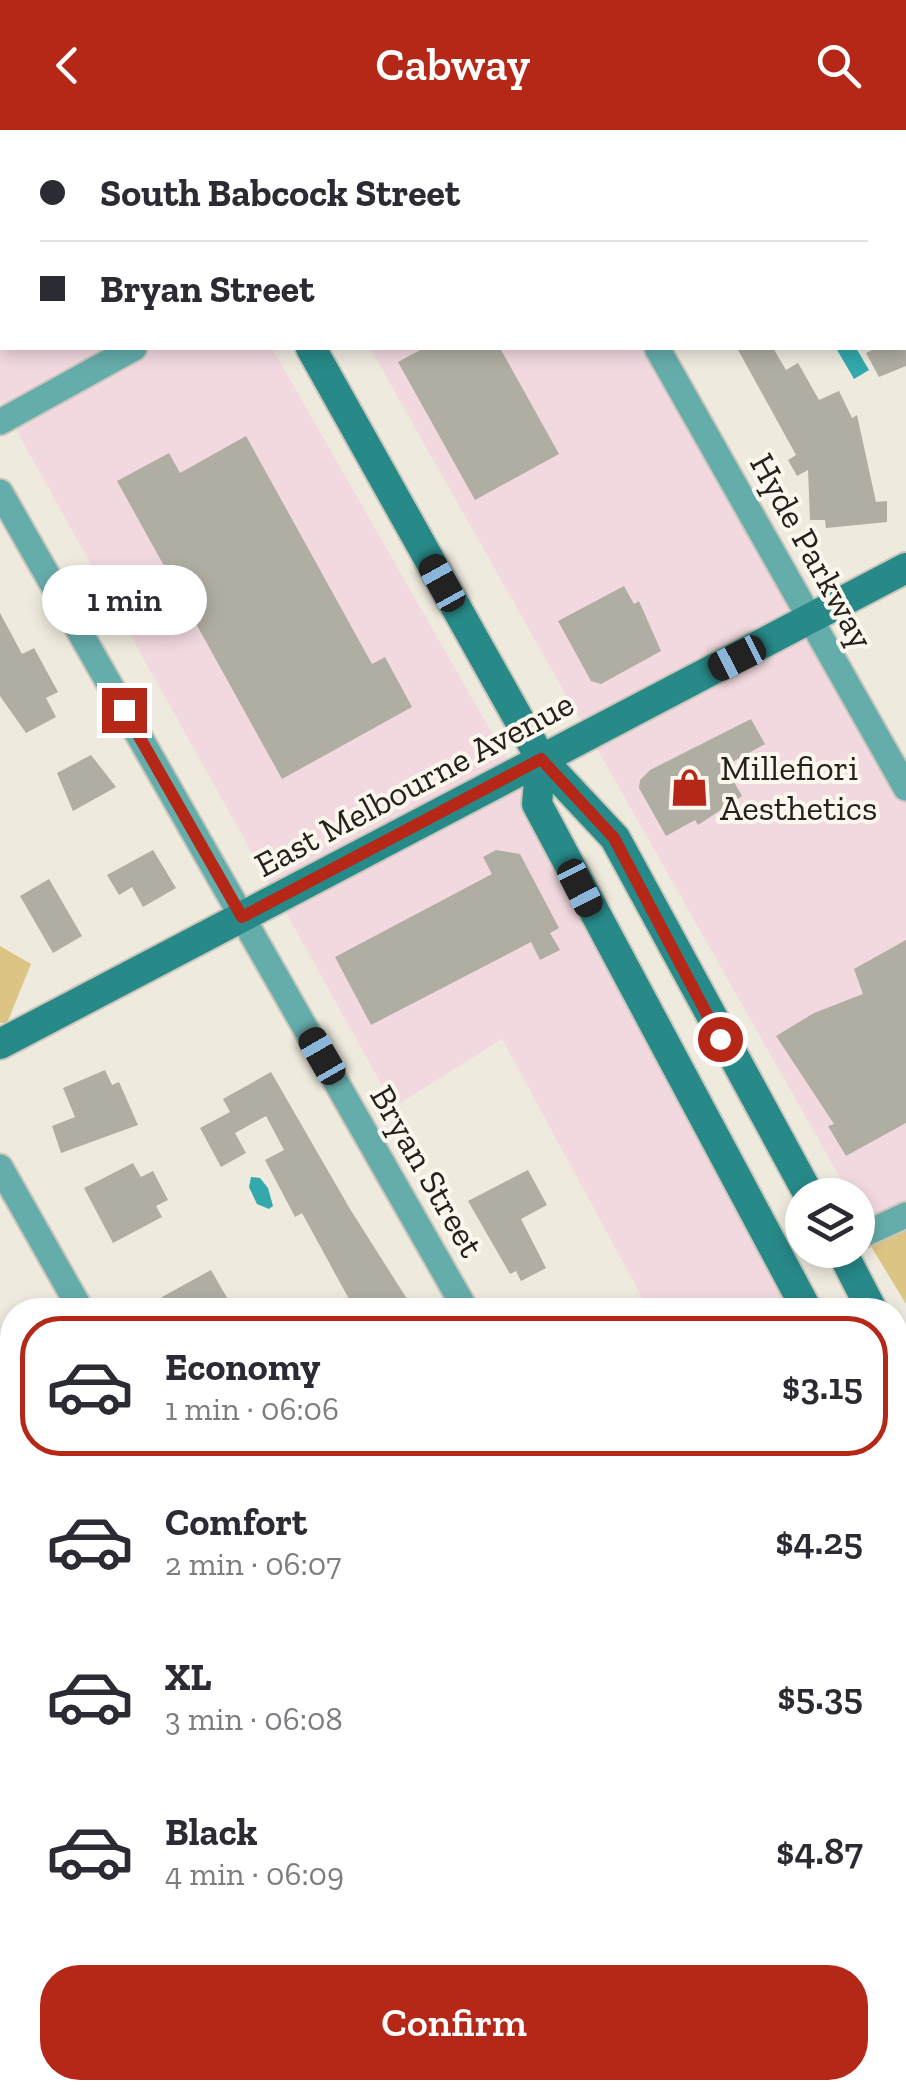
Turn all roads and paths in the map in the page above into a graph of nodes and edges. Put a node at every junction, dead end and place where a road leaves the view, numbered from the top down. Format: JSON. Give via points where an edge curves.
{"nodes":[{"id":1,"x":130,"y":350,"type":"edge"},
{"id":2,"x":312,"y":350,"type":"edge"},
{"id":3,"x":658,"y":350,"type":"edge"},
{"id":4,"x":0,"y":422,"type":"edge"},
{"id":5,"x":0,"y":492,"type":"edge"},
{"id":6,"x":906,"y":568,"type":"edge"},
{"id":7,"x":810,"y":620,"type":"junction"},
{"id":8,"x":541,"y":759,"type":"junction"},
{"id":9,"x":906,"y":788,"type":"edge"},
{"id":10,"x":242,"y":917,"type":"junction"},
{"id":11,"x":0,"y":1044,"type":"edge"},
{"id":12,"x":0,"y":1167,"type":"edge"},
{"id":13,"x":800,"y":1178,"type":"edge"},
{"id":14,"x":906,"y":1214,"type":"edge"},
{"id":15,"x":875,"y":1229,"type":"edge"},
{"id":16,"x":850,"y":1268,"type":"edge"},
{"id":17,"x":73,"y":1298,"type":"edge"},
{"id":18,"x":459,"y":1298,"type":"edge"},
{"id":19,"x":801,"y":1298,"type":"edge"},
{"id":20,"x":866,"y":1298,"type":"edge"}],
"edges":[{"from":1,"to":4,"type":"street"},
{"from":2,"to":8,"type":"main road"},
{"from":3,"to":7,"type":"street","name":"Hyde Parkway"},
{"from":5,"to":10,"type":"street","name":"Bryan Street"},
{"from":6,"to":7,"type":"main road","name":"East Melbourne Avenue"},
{"from":7,"to":8,"type":"main road","name":"East Melbourne Avenue"},
{"from":7,"to":9,"type":"street","name":"Hyde Parkway"},
{"from":8,"to":10,"type":"main road","name":"East Melbourne Avenue"},
{"from":8,"to":13,"type":"main road","via":[[614,838]]},
{"from":8,"to":19,"type":"main road","via":[[537,804]]},
{"from":10,"to":11,"type":"main road","name":"East Melbourne Avenue"},
{"from":10,"to":18,"type":"street","name":"Bryan Street"},
{"from":12,"to":17,"type":"street"},
{"from":14,"to":15,"type":"street"},
{"from":16,"to":20,"type":"main road"}]}
